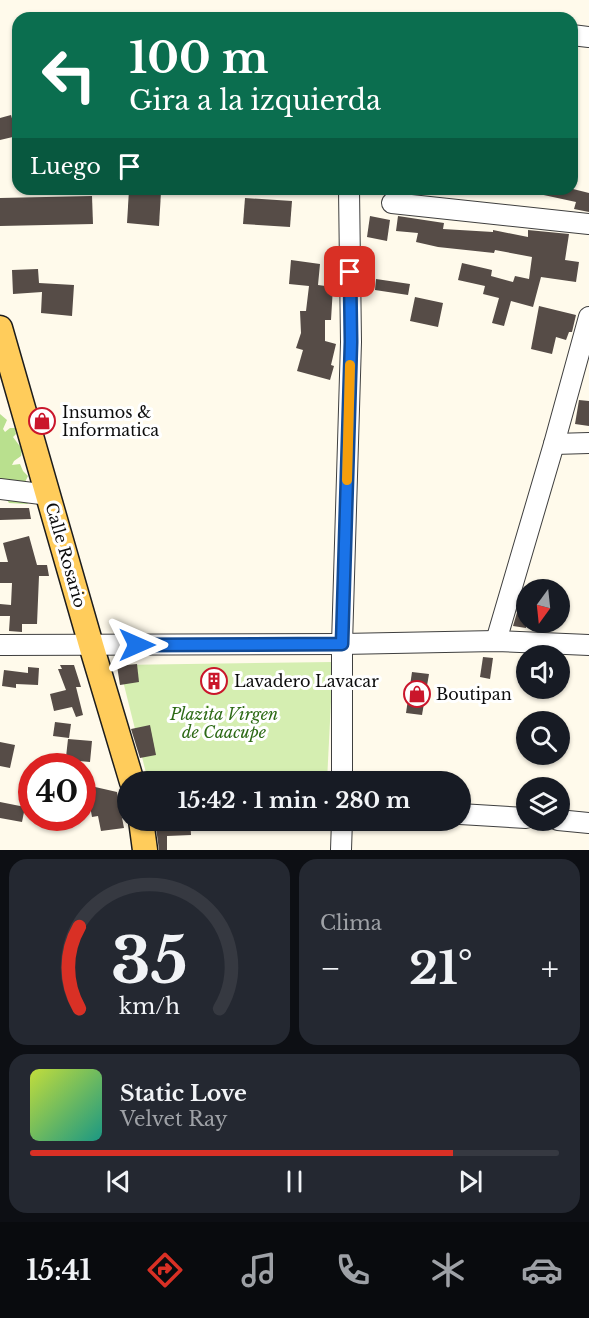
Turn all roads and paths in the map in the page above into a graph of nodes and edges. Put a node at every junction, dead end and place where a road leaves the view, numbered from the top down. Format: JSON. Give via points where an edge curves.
{"nodes":[{"id":1,"x":349,"y":195,"type":"edge"},
{"id":2,"x":392,"y":203,"type":"dead end"},
{"id":3,"x":589,"y":224,"type":"edge"},
{"id":4,"x":589,"y":317,"type":"edge"},
{"id":5,"x":0,"y":328,"type":"edge"},
{"id":6,"x":589,"y":443,"type":"edge"},
{"id":7,"x":554,"y":444,"type":"junction"},
{"id":8,"x":0,"y":489,"type":"edge"},
{"id":9,"x":49,"y":495,"type":"junction"},
{"id":10,"x":496,"y":641,"type":"junction"},
{"id":11,"x":342,"y":644,"type":"junction"},
{"id":12,"x":0,"y":645,"type":"edge"},
{"id":13,"x":91,"y":645,"type":"junction"},
{"id":14,"x":589,"y":645,"type":"edge"},
{"id":15,"x":129,"y":771,"type":"edge"},
{"id":16,"x":342,"y":771,"type":"edge"},
{"id":17,"x":471,"y":815,"type":"edge"},
{"id":18,"x":516,"y":817,"type":"edge"},
{"id":19,"x":570,"y":821,"type":"edge"},
{"id":20,"x":589,"y":823,"type":"edge"},
{"id":21,"x":142,"y":831,"type":"edge"},
{"id":22,"x":342,"y":831,"type":"edge"},
{"id":23,"x":145,"y":850,"type":"edge"},
{"id":24,"x":341,"y":850,"type":"edge"}],
"edges":[{"from":1,"to":11,"type":"street","via":[[351,342]]},
{"from":2,"to":3,"type":"street"},
{"from":4,"to":7,"type":"street"},
{"from":5,"to":9,"type":"main road","name":"Calle Rosario"},
{"from":6,"to":7,"type":"street"},
{"from":7,"to":10,"type":"street"},
{"from":8,"to":9,"type":"street"},
{"from":9,"to":13,"type":"main road","name":"Calle Rosario"},
{"from":10,"to":11,"type":"street"},
{"from":10,"to":14,"type":"street"},
{"from":11,"to":13,"type":"street"},
{"from":11,"to":16,"type":"street"},
{"from":12,"to":13,"type":"street"},
{"from":13,"to":15,"type":"main road","name":"Calle Rosario"},
{"from":17,"to":18,"type":"street"},
{"from":19,"to":20,"type":"street"},
{"from":21,"to":23,"type":"main road"},
{"from":22,"to":24,"type":"street"}]}
